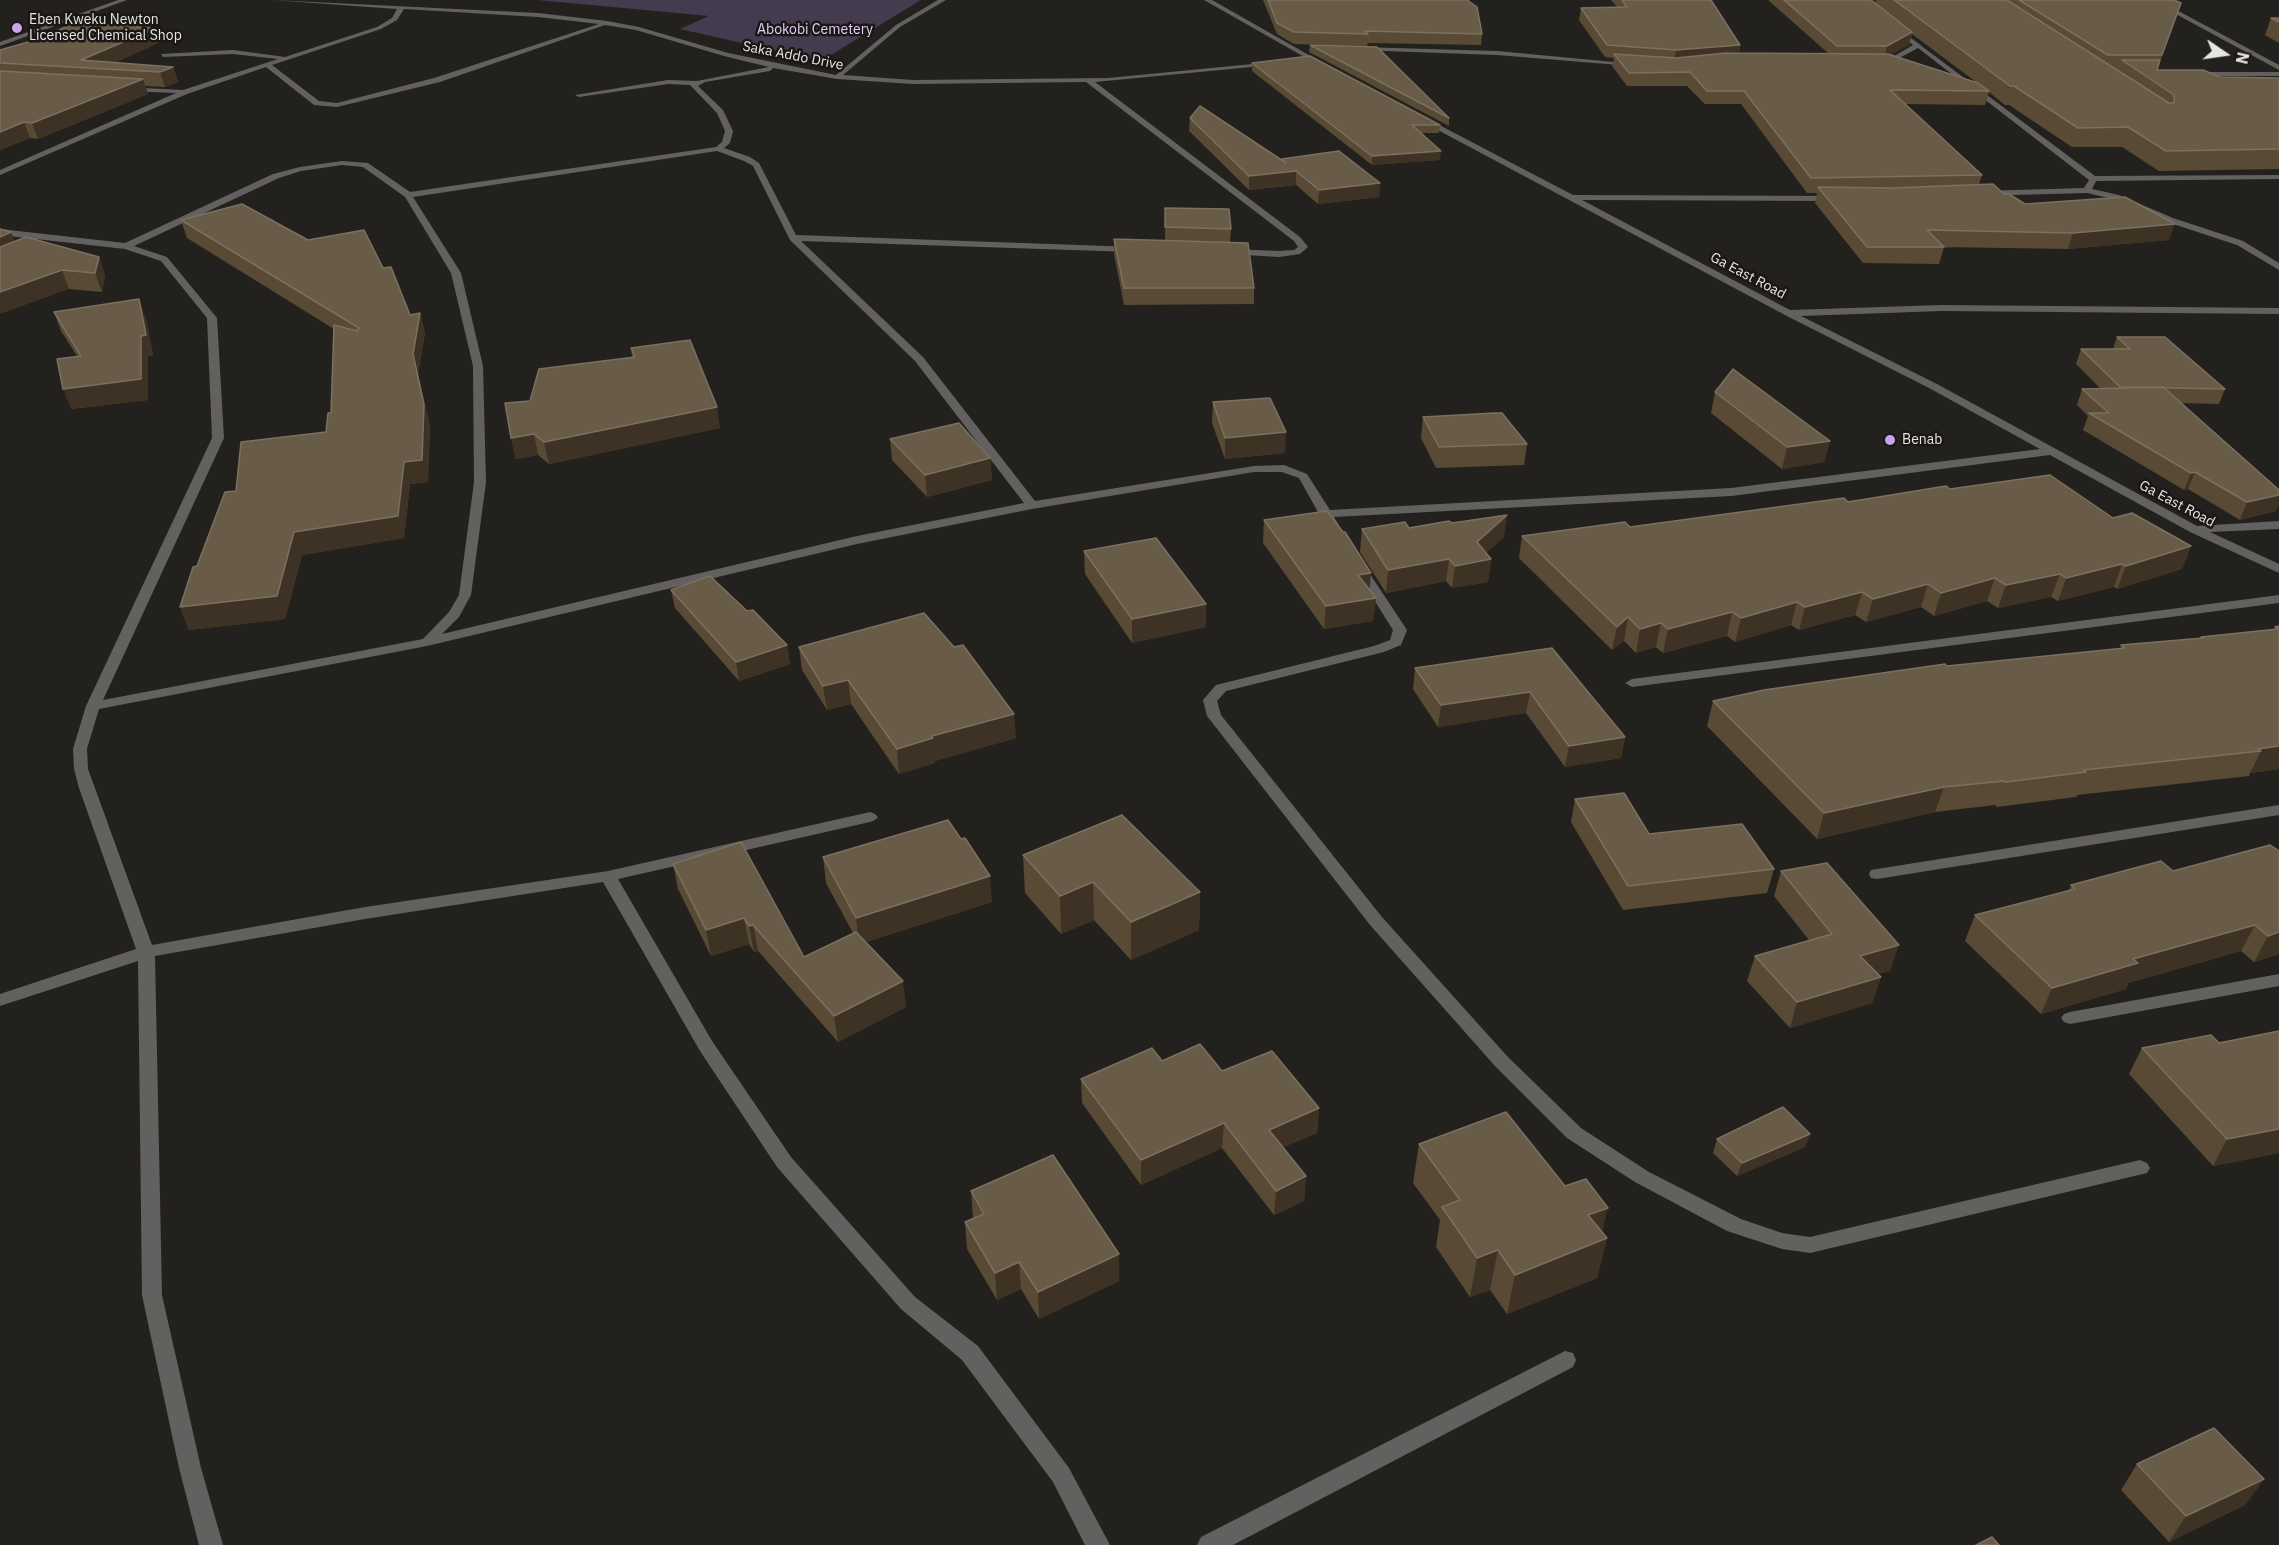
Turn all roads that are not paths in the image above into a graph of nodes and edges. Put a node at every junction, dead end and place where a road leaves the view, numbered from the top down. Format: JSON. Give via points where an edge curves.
{"nodes":[{"id":1,"x":124,"y":0,"type":"edge"},
{"id":2,"x":275,"y":0,"type":"edge"},
{"id":3,"x":943,"y":0,"type":"edge"},
{"id":4,"x":1208,"y":0,"type":"edge"},
{"id":5,"x":2153,"y":0,"type":"edge"},
{"id":6,"x":401,"y":8,"type":"junction"},
{"id":7,"x":607,"y":23,"type":"junction"},
{"id":8,"x":1892,"y":26,"type":"edge"},
{"id":9,"x":0,"y":44,"type":"edge"},
{"id":10,"x":1917,"y":46,"type":"junction"},
{"id":11,"x":1294,"y":48,"type":"junction"},
{"id":12,"x":1305,"y":48,"type":"edge"},
{"id":13,"x":1352,"y":49,"type":"edge"},
{"id":14,"x":163,"y":55,"type":"dead end"},
{"id":15,"x":1311,"y":59,"type":"junction"},
{"id":16,"x":280,"y":60,"type":"junction"},
{"id":17,"x":1299,"y":61,"type":"edge"},
{"id":18,"x":1275,"y":63,"type":"edge"},
{"id":19,"x":1875,"y":63,"type":"edge"},
{"id":20,"x":1886,"y":63,"type":"junction"},
{"id":21,"x":1634,"y":64,"type":"edge"},
{"id":22,"x":267,"y":65,"type":"junction"},
{"id":23,"x":1897,"y":66,"type":"edge"},
{"id":24,"x":778,"y":67,"type":"junction"},
{"id":25,"x":2279,"y":68,"type":"edge"},
{"id":26,"x":1332,"y":70,"type":"edge"},
{"id":27,"x":2184,"y":74,"type":"edge"},
{"id":28,"x":2279,"y":74,"type":"edge"},
{"id":29,"x":837,"y":77,"type":"junction"},
{"id":30,"x":1089,"y":81,"type":"junction"},
{"id":31,"x":697,"y":83,"type":"junction"},
{"id":32,"x":1949,"y":83,"type":"edge"},
{"id":33,"x":115,"y":88,"type":"edge"},
{"id":34,"x":184,"y":92,"type":"junction"},
{"id":35,"x":1980,"y":93,"type":"junction"},
{"id":36,"x":579,"y":95,"type":"dead end"},
{"id":37,"x":1415,"y":114,"type":"edge"},
{"id":38,"x":718,"y":149,"type":"junction"},
{"id":39,"x":0,"y":173,"type":"edge"},
{"id":40,"x":2279,"y":177,"type":"edge"},
{"id":41,"x":2093,"y":179,"type":"junction"},
{"id":42,"x":2087,"y":190,"type":"junction"},
{"id":43,"x":408,"y":195,"type":"junction"},
{"id":44,"x":1970,"y":195,"type":"edge"},
{"id":45,"x":1573,"y":197,"type":"junction"},
{"id":46,"x":1842,"y":198,"type":"edge"},
{"id":47,"x":0,"y":232,"type":"edge"},
{"id":48,"x":59,"y":237,"type":"junction"},
{"id":49,"x":793,"y":238,"type":"junction"},
{"id":50,"x":39,"y":246,"type":"edge"},
{"id":51,"x":126,"y":246,"type":"junction"},
{"id":52,"x":1137,"y":249,"type":"edge"},
{"id":53,"x":1220,"y":252,"type":"edge"},
{"id":54,"x":2279,"y":267,"type":"edge"},
{"id":55,"x":2279,"y":311,"type":"edge"},
{"id":56,"x":1788,"y":313,"type":"junction"},
{"id":57,"x":2053,"y":451,"type":"junction"},
{"id":58,"x":1032,"y":505,"type":"junction"},
{"id":59,"x":1325,"y":514,"type":"junction"},
{"id":60,"x":2279,"y":525,"type":"edge"},
{"id":61,"x":2194,"y":529,"type":"junction"},
{"id":62,"x":2279,"y":570,"type":"edge"},
{"id":63,"x":2279,"y":599,"type":"edge"},
{"id":64,"x":427,"y":642,"type":"junction"},
{"id":65,"x":1632,"y":683,"type":"dead end"},
{"id":66,"x":93,"y":706,"type":"junction"},
{"id":67,"x":2279,"y":810,"type":"edge"},
{"id":68,"x":870,"y":817,"type":"dead end"},
{"id":69,"x":1877,"y":874,"type":"dead end"},
{"id":70,"x":608,"y":876,"type":"junction"},
{"id":71,"x":146,"y":952,"type":"junction"},
{"id":72,"x":2279,"y":980,"type":"edge"},
{"id":73,"x":0,"y":1000,"type":"edge"},
{"id":74,"x":2070,"y":1018,"type":"dead end"},
{"id":75,"x":2140,"y":1168,"type":"dead end"},
{"id":76,"x":1565,"y":1360,"type":"dead end"},
{"id":77,"x":211,"y":1545,"type":"edge"},
{"id":78,"x":1098,"y":1545,"type":"edge"},
{"id":79,"x":1209,"y":1545,"type":"edge"}],
"edges":[{"from":1,"to":9,"type":"street"},
{"from":2,"to":6,"type":"street","name":"Saka Addo Drive"},
{"from":3,"to":29,"type":"street","via":[[898,26]]},
{"from":4,"to":11,"type":"street"},
{"from":5,"to":25,"type":"street"},
{"from":6,"to":7,"type":"street","name":"Saka Addo Drive"},
{"from":6,"to":16,"type":"street","via":[[395,19],[379,28]]},
{"from":7,"to":22,"type":"street","via":[[437,80],[338,105],[317,103]]},
{"from":7,"to":24,"type":"street","name":"Saka Addo Drive"},
{"from":8,"to":10,"type":"street"},
{"from":10,"to":20,"type":"street"},
{"from":10,"to":35,"type":"street"},
{"from":11,"to":12,"type":"street"},
{"from":11,"to":15,"type":"street"},
{"from":13,"to":21,"type":"street","via":[[1497,53]]},
{"from":14,"to":16,"type":"street","via":[[233,52]]},
{"from":15,"to":17,"type":"street"},
{"from":15,"to":26,"type":"street"},
{"from":16,"to":22,"type":"street"},
{"from":18,"to":30,"type":"street","name":"Saka Addo Drive"},
{"from":19,"to":20,"type":"street"},
{"from":20,"to":23,"type":"street"},
{"from":22,"to":34,"type":"street"},
{"from":24,"to":29,"type":"street","name":"Saka Addo Drive"},
{"from":24,"to":31,"type":"street"},
{"from":27,"to":28,"type":"street"},
{"from":29,"to":30,"type":"street","name":"Saka Addo Drive","via":[[913,82]]},
{"from":30,"to":53,"type":"street","via":[[1303,247],[1297,252],[1279,254]]},
{"from":31,"to":36,"type":"street","via":[[668,82]]},
{"from":31,"to":38,"type":"street","via":[[693,86],[720,112],[729,131],[726,143]]},
{"from":32,"to":35,"type":"street"},
{"from":33,"to":34,"type":"street"},
{"from":34,"to":39,"type":"street"},
{"from":35,"to":41,"type":"street"},
{"from":37,"to":45,"type":"street","name":"Ga East Road"},
{"from":38,"to":43,"type":"street"},
{"from":38,"to":49,"type":"street","via":[[756,165]]},
{"from":40,"to":41,"type":"street"},
{"from":41,"to":42,"type":"street"},
{"from":42,"to":44,"type":"street"},
{"from":42,"to":54,"type":"street","via":[[2240,243]]},
{"from":43,"to":51,"type":"street","via":[[365,165],[342,163],[300,169],[276,176]]},
{"from":43,"to":64,"type":"street","via":[[456,273],[478,366],[480,482],[465,595],[454,614]]},
{"from":45,"to":46,"type":"street"},
{"from":45,"to":56,"type":"street","name":"Ga East Road"},
{"from":47,"to":48,"type":"street"},
{"from":48,"to":50,"type":"street"},
{"from":48,"to":51,"type":"street"},
{"from":49,"to":52,"type":"street"},
{"from":49,"to":58,"type":"street","via":[[919,359]]},
{"from":51,"to":66,"type":"street","via":[[164,258],[212,318],[218,438]]},
{"from":55,"to":56,"type":"street","via":[[1964,308]]},
{"from":56,"to":57,"type":"street","name":"Ga East Road"},
{"from":57,"to":59,"type":"street","via":[[1731,492]]},
{"from":57,"to":61,"type":"street","name":"Ga East Road"},
{"from":58,"to":59,"type":"street","via":[[1254,469],[1284,468],[1303,476]]},
{"from":58,"to":64,"type":"street","via":[[857,540]]},
{"from":59,"to":75,"type":"street","via":[[1400,630],[1396,642],[1221,688],[1210,700],[1214,716],[1376,921],[1501,1061],[1574,1133],[1642,1177],[1734,1225],[1782,1241],[1810,1245]]},
{"from":60,"to":61,"type":"street"},
{"from":61,"to":62,"type":"street","name":"Ga East Road"},
{"from":63,"to":65,"type":"street"},
{"from":64,"to":66,"type":"street"},
{"from":66,"to":71,"type":"street","via":[[80,749],[81,769]]},
{"from":67,"to":69,"type":"street"},
{"from":68,"to":70,"type":"street"},
{"from":70,"to":71,"type":"street","via":[[364,913]]},
{"from":70,"to":78,"type":"street","via":[[705,1046],[784,1162],[908,1303],[970,1353],[1061,1475]]},
{"from":71,"to":73,"type":"street"},
{"from":71,"to":77,"type":"street","via":[[152,1295]]},
{"from":72,"to":74,"type":"street"},
{"from":76,"to":79,"type":"street"}]}
